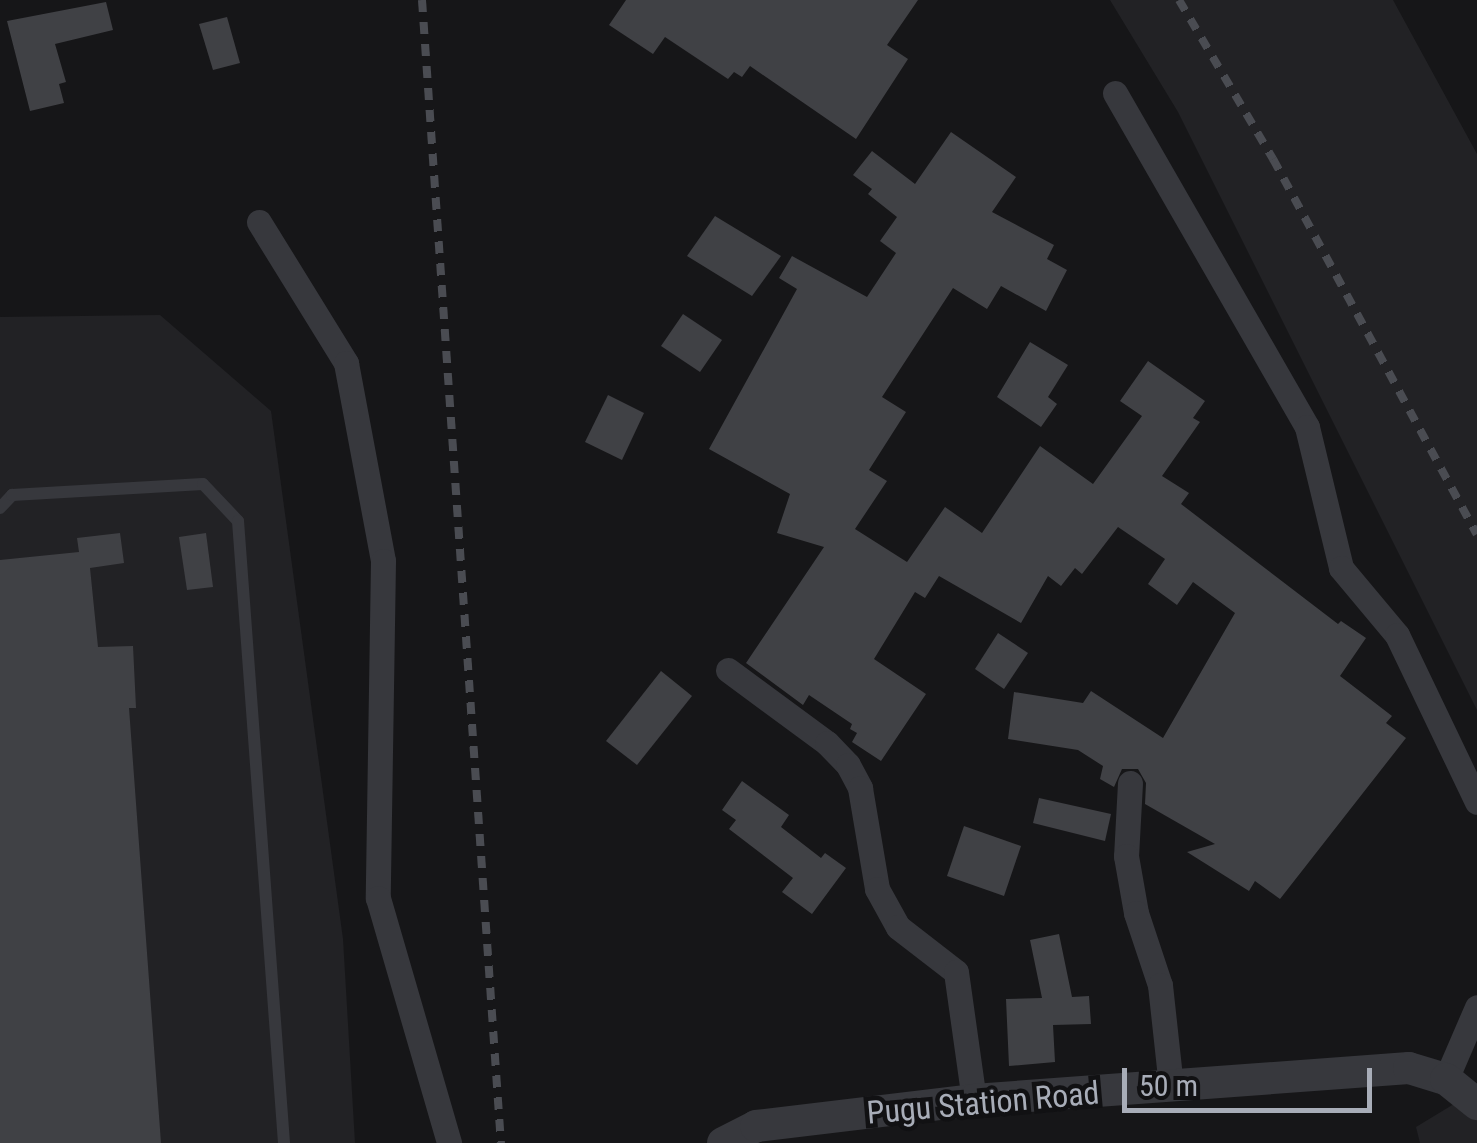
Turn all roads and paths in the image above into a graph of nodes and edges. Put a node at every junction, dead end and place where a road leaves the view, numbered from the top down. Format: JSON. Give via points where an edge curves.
{"nodes":[{"id":1,"x":1115,"y":93,"type":"dead end"},
{"id":2,"x":259,"y":222,"type":"dead end"},
{"id":3,"x":0,"y":508,"type":"edge"},
{"id":4,"x":728,"y":670,"type":"dead end"},
{"id":5,"x":1130,"y":783,"type":"dead end"},
{"id":6,"x":1477,"y":802,"type":"edge"},
{"id":7,"x":1477,"y":1007,"type":"edge"},
{"id":8,"x":1446,"y":1079,"type":"junction"},
{"id":9,"x":1171,"y":1087,"type":"junction"},
{"id":10,"x":974,"y":1100,"type":"junction"},
{"id":11,"x":1477,"y":1104,"type":"edge"},
{"id":12,"x":284,"y":1143,"type":"edge"},
{"id":13,"x":449,"y":1143,"type":"edge"},
{"id":14,"x":723,"y":1143,"type":"edge"}],
"edges":[{"from":1,"to":6,"type":"street","via":[[1307,426],[1341,568],[1396,635]]},
{"from":2,"to":13,"type":"street","via":[[346,362],[383,562],[378,898]]},
{"from":3,"to":12,"type":"lane","via":[[12,495],[203,484],[238,521]]},
{"from":4,"to":10,"type":"street","via":[[848,765],[860,788],[876,888],[898,927],[956,972]]},
{"from":5,"to":9,"type":"street","via":[[1126,856],[1160,984]]},
{"from":7,"to":8,"type":"street"},
{"from":8,"to":9,"type":"street","name":"Pugu Station Road","via":[[1409,1068]]},
{"from":8,"to":11,"type":"street","name":"Pugu Station Road"},
{"from":9,"to":10,"type":"street","name":"Pugu Station Road"},
{"from":10,"to":14,"type":"street","name":"Pugu Station Road","via":[[756,1126]]}]}
